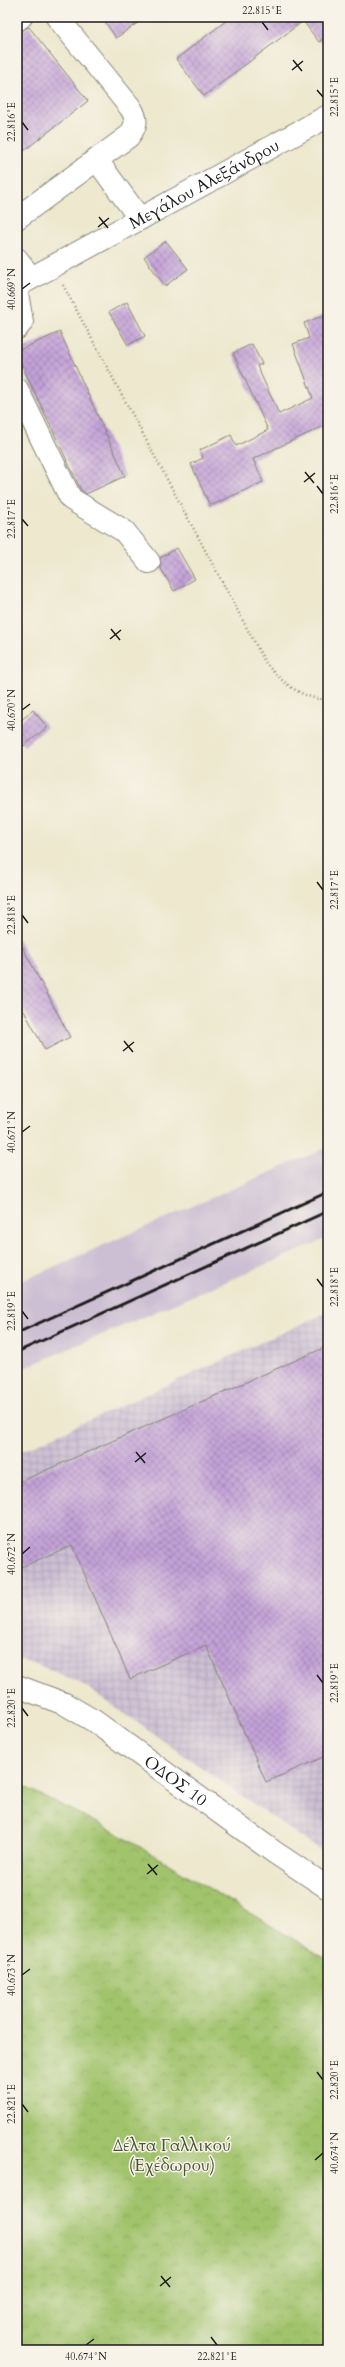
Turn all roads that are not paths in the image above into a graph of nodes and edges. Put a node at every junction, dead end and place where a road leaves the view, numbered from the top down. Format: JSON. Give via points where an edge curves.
{"nodes":[{"id":1,"x":21,"y":17,"type":"edge"},
{"id":2,"x":57,"y":17,"type":"edge"},
{"id":3,"x":17,"y":20,"type":"edge"},
{"id":4,"x":328,"y":116,"type":"edge"},
{"id":5,"x":96,"y":159,"type":"junction"},
{"id":6,"x":17,"y":218,"type":"edge"},
{"id":7,"x":140,"y":219,"type":"junction"},
{"id":8,"x":17,"y":259,"type":"edge"},
{"id":9,"x":22,"y":286,"type":"edge"},
{"id":10,"x":17,"y":328,"type":"edge"},
{"id":11,"x":17,"y":389,"type":"edge"},
{"id":12,"x":149,"y":562,"type":"dead end"},
{"id":13,"x":17,"y":1686,"type":"edge"},
{"id":14,"x":328,"y":1888,"type":"edge"}],
"edges":[{"from":1,"to":3,"type":"street"},
{"from":2,"to":5,"type":"street","via":[[135,115],[136,123],[129,136]]},
{"from":4,"to":7,"type":"street","name":"Μεγάλου Αλεξάνδρου"},
{"from":5,"to":6,"type":"street"},
{"from":5,"to":7,"type":"street"},
{"from":7,"to":9,"type":"street","name":"Μεγάλου Αλεξάνδρου"},
{"from":8,"to":9,"type":"street"},
{"from":9,"to":10,"type":"street","via":[[22,322]]},
{"from":11,"to":12,"type":"street","via":[[71,499],[124,531]]},
{"from":13,"to":14,"type":"street","name":"ΟΔΟΣ 10","via":[[65,1704],[94,1721],[274,1852]]}]}
